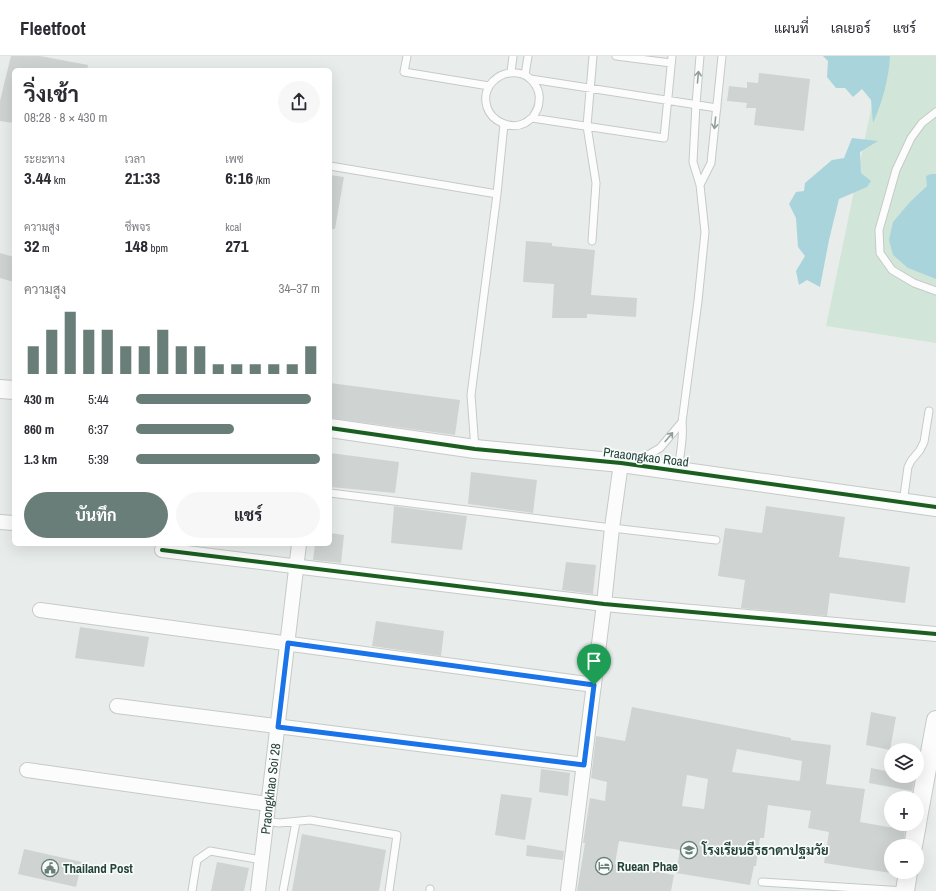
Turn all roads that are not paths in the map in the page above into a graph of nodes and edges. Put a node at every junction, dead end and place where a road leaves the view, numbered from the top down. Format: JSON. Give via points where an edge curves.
{"nodes":[{"id":1,"x":407,"y":56,"type":"edge"},
{"id":2,"x":512,"y":56,"type":"edge"},
{"id":3,"x":528,"y":56,"type":"edge"},
{"id":4,"x":593,"y":56,"type":"edge"},
{"id":5,"x":616,"y":56,"type":"edge"},
{"id":6,"x":700,"y":56,"type":"edge"},
{"id":7,"x":722,"y":56,"type":"edge"},
{"id":8,"x":672,"y":60,"type":"edge"},
{"id":9,"x":511,"y":72,"type":"junction"},
{"id":10,"x":528,"y":77,"type":"junction"},
{"id":11,"x":489,"y":86,"type":"junction"},
{"id":12,"x":591,"y":88,"type":"junction"},
{"id":13,"x":668,"y":100,"type":"junction"},
{"id":14,"x":696,"y":104,"type":"junction"},
{"id":15,"x":717,"y":108,"type":"junction"},
{"id":16,"x":936,"y":112,"type":"edge"},
{"id":17,"x":532,"y":118,"type":"junction"},
{"id":18,"x":504,"y":124,"type":"junction"},
{"id":19,"x":587,"y":126,"type":"junction"},
{"id":20,"x":332,"y":166,"type":"edge"},
{"id":21,"x":700,"y":185,"type":"junction"},
{"id":22,"x":497,"y":194,"type":"junction"},
{"id":23,"x":592,"y":241,"type":"dead end"},
{"id":24,"x":936,"y":291,"type":"edge"},
{"id":25,"x":0,"y":389,"type":"edge"},
{"id":26,"x":12,"y":390,"type":"edge"},
{"id":27,"x":929,"y":411,"type":"dead end"},
{"id":28,"x":682,"y":422,"type":"junction"},
{"id":29,"x":332,"y":428,"type":"edge"},
{"id":30,"x":475,"y":449,"type":"junction"},
{"id":31,"x":626,"y":464,"type":"junction"},
{"id":32,"x":678,"y":471,"type":"junction"},
{"id":33,"x":332,"y":493,"type":"edge"},
{"id":34,"x":903,"y":503,"type":"junction"},
{"id":35,"x":936,"y":507,"type":"edge"},
{"id":36,"x":0,"y":522,"type":"edge"},
{"id":37,"x":12,"y":523,"type":"edge"},
{"id":38,"x":612,"y":528,"type":"junction"},
{"id":39,"x":716,"y":540,"type":"dead end"},
{"id":40,"x":299,"y":546,"type":"edge"},
{"id":41,"x":162,"y":550,"type":"dead end"},
{"id":42,"x":297,"y":566,"type":"junction"},
{"id":43,"x":604,"y":604,"type":"junction"},
{"id":44,"x":40,"y":610,"type":"dead end"},
{"id":45,"x":936,"y":634,"type":"edge"},
{"id":46,"x":288,"y":643,"type":"junction"},
{"id":47,"x":594,"y":685,"type":"junction"},
{"id":48,"x":117,"y":706,"type":"dead end"},
{"id":49,"x":936,"y":720,"type":"edge"},
{"id":50,"x":278,"y":727,"type":"junction"},
{"id":51,"x":584,"y":765,"type":"junction"},
{"id":52,"x":27,"y":770,"type":"dead end"},
{"id":53,"x":923,"y":791,"type":"edge"},
{"id":54,"x":268,"y":804,"type":"junction"},
{"id":55,"x":266,"y":821,"type":"junction"},
{"id":56,"x":296,"y":822,"type":"junction"},
{"id":57,"x":262,"y":860,"type":"junction"},
{"id":58,"x":907,"y":879,"type":"edge"},
{"id":59,"x":762,"y":882,"type":"dead end"},
{"id":60,"x":192,"y":891,"type":"edge"},
{"id":61,"x":258,"y":891,"type":"edge"},
{"id":62,"x":283,"y":891,"type":"edge"},
{"id":63,"x":389,"y":891,"type":"edge"},
{"id":64,"x":568,"y":891,"type":"edge"},
{"id":65,"x":905,"y":891,"type":"edge"}],
"edges":[{"from":1,"to":11,"type":"lane","via":[[404,72]]},
{"from":2,"to":9,"type":"lane"},
{"from":3,"to":10,"type":"lane"},
{"from":4,"to":12,"type":"lane"},
{"from":5,"to":8,"type":"lane"},
{"from":14,"to":6,"type":"lane","one_way":true},
{"from":7,"to":15,"type":"lane"},
{"from":8,"to":13,"type":"lane"},
{"from":9,"to":10,"type":"lane"},
{"from":9,"to":11,"type":"lane","via":[[495,79]]},
{"from":10,"to":12,"type":"lane"},
{"from":10,"to":17,"type":"lane","via":[[536,86],[540,100],[538,110]]},
{"from":11,"to":18,"type":"lane","via":[[487,108],[496,120]]},
{"from":12,"to":13,"type":"lane"},
{"from":12,"to":19,"type":"lane"},
{"from":13,"to":14,"type":"lane"},
{"from":13,"to":19,"type":"lane","via":[[664,138]]},
{"from":14,"to":15,"type":"lane"},
{"from":14,"to":21,"type":"lane","via":[[693,162]]},
{"from":15,"to":21,"type":"lane","one_way":true,"via":[[711,163]]},
{"from":16,"to":24,"type":"lane","via":[[922,123],[911,138],[896,170],[879,230],[880,253],[892,270],[914,283]]},
{"from":17,"to":18,"type":"lane","via":[[515,126]]},
{"from":17,"to":19,"type":"lane"},
{"from":18,"to":22,"type":"lane"},
{"from":19,"to":23,"type":"lane","via":[[596,183]]},
{"from":20,"to":22,"type":"lane"},
{"from":21,"to":28,"type":"lane","via":[[705,232]]},
{"from":22,"to":30,"type":"lane","via":[[471,395]]},
{"from":25,"to":26,"type":"street"},
{"from":27,"to":34,"type":"lane","via":[[924,442],[908,467]]},
{"from":31,"to":28,"type":"lane","one_way":true,"via":[[660,448]]},
{"from":28,"to":32,"type":"lane"},
{"from":29,"to":30,"type":"street","name":"Praaongkao Road"},
{"from":30,"to":31,"type":"street","name":"Praaongkao Road"},
{"from":31,"to":32,"type":"street","name":"Praaongkao Road"},
{"from":31,"to":38,"type":"street"},
{"from":32,"to":34,"type":"street","name":"Praaongkao Road"},
{"from":33,"to":38,"type":"lane"},
{"from":34,"to":35,"type":"street","name":"Praaongkao Road"},
{"from":36,"to":37,"type":"street"},
{"from":38,"to":39,"type":"lane"},
{"from":38,"to":43,"type":"street"},
{"from":40,"to":42,"type":"street","name":"Praongkhao Soi 28"},
{"from":41,"to":42,"type":"street"},
{"from":42,"to":43,"type":"street"},
{"from":42,"to":46,"type":"street","name":"Praongkhao Soi 28"},
{"from":43,"to":45,"type":"street"},
{"from":43,"to":47,"type":"street"},
{"from":44,"to":46,"type":"street"},
{"from":46,"to":47,"type":"street"},
{"from":46,"to":50,"type":"street","name":"Praongkhao Soi 28"},
{"from":47,"to":51,"type":"street"},
{"from":48,"to":50,"type":"street"},
{"from":49,"to":53,"type":"street"},
{"from":50,"to":51,"type":"street"},
{"from":50,"to":54,"type":"street","name":"Praongkhao Soi 28"},
{"from":51,"to":64,"type":"street"},
{"from":52,"to":54,"type":"street"},
{"from":54,"to":55,"type":"street","name":"Praongkhao Soi 28"},
{"from":55,"to":56,"type":"lane"},
{"from":55,"to":57,"type":"street","name":"Praongkhao Soi 28"},
{"from":56,"to":62,"type":"lane"},
{"from":56,"to":63,"type":"lane","via":[[310,820],[397,835]]},
{"from":57,"to":60,"type":"lane","via":[[210,851],[197,860]]},
{"from":57,"to":61,"type":"street","name":"Praongkhao Soi 28"},
{"from":58,"to":65,"type":"street"},
{"from":59,"to":65,"type":"lane"}]}
